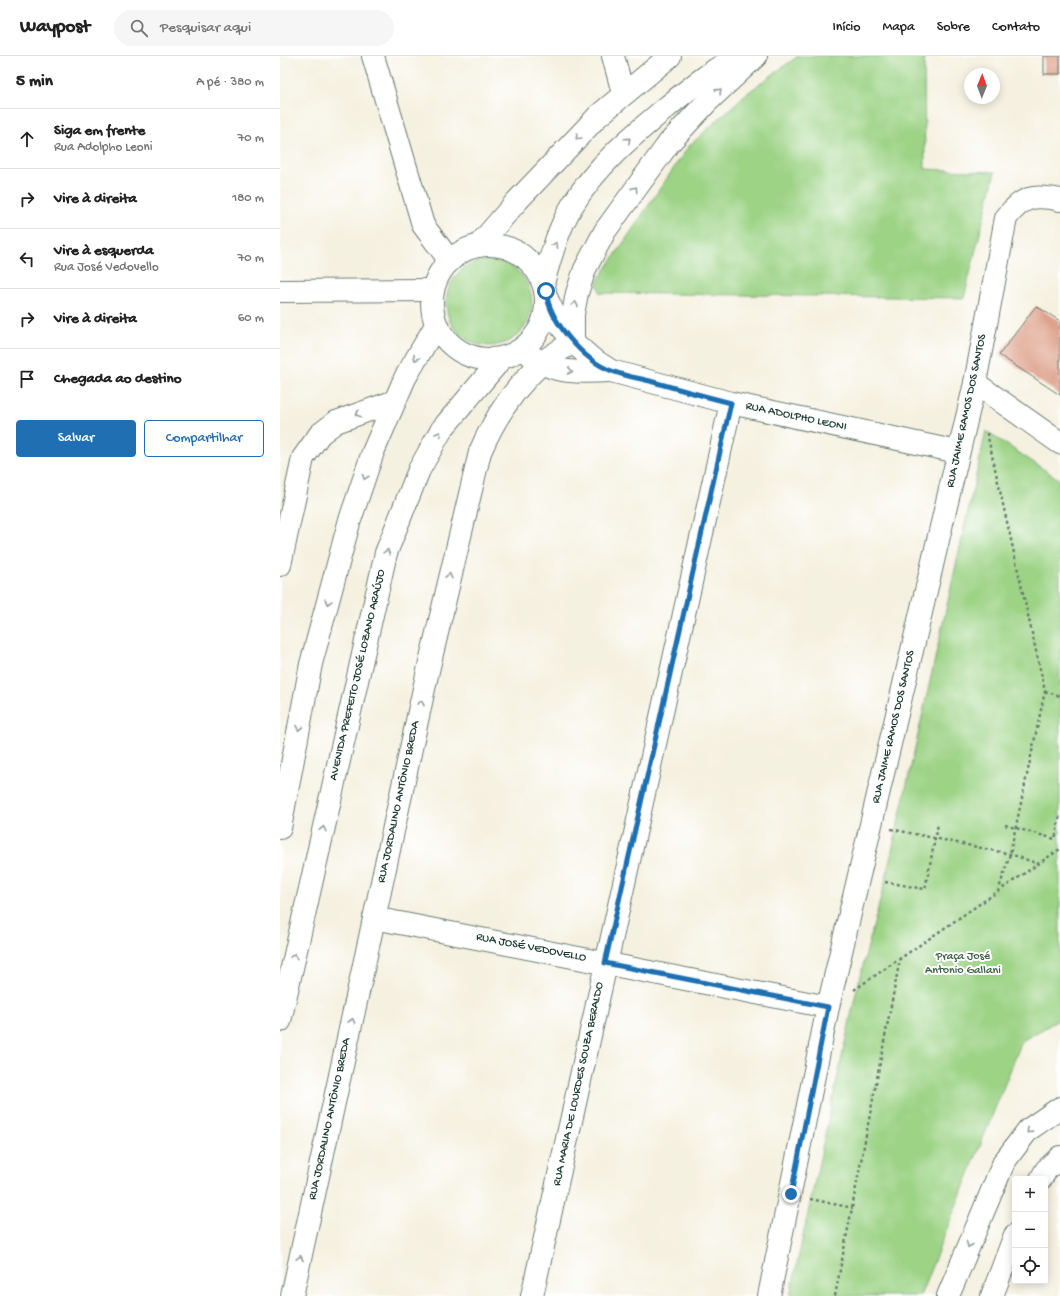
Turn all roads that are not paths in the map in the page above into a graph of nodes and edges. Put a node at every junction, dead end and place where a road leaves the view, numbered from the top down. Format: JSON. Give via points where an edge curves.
{"nodes":[{"id":1,"x":373,"y":56,"type":"edge"},
{"id":2,"x":612,"y":56,"type":"edge"},
{"id":3,"x":670,"y":56,"type":"edge"},
{"id":4,"x":739,"y":56,"type":"edge"},
{"id":5,"x":756,"y":56,"type":"edge"},
{"id":6,"x":624,"y":93,"type":"junction"},
{"id":7,"x":1060,"y":200,"type":"edge"},
{"id":8,"x":478,"y":246,"type":"junction"},
{"id":9,"x":450,"y":261,"type":"junction"},
{"id":10,"x":433,"y":290,"type":"junction"},
{"id":11,"x":280,"y":291,"type":"edge"},
{"id":12,"x":545,"y":291,"type":"junction"},
{"id":13,"x":436,"y":324,"type":"junction"},
{"id":14,"x":573,"y":342,"type":"junction"},
{"id":15,"x":523,"y":348,"type":"junction"},
{"id":16,"x":502,"y":358,"type":"junction"},
{"id":17,"x":542,"y":363,"type":"junction"},
{"id":18,"x":611,"y":371,"type":"junction"},
{"id":19,"x":974,"y":383,"type":"junction"},
{"id":20,"x":395,"y":401,"type":"junction"},
{"id":21,"x":731,"y":403,"type":"junction"},
{"id":22,"x":1060,"y":443,"type":"edge"},
{"id":23,"x":958,"y":452,"type":"junction"},
{"id":24,"x":280,"y":565,"type":"edge"},
{"id":25,"x":280,"y":828,"type":"edge"},
{"id":26,"x":374,"y":918,"type":"junction"},
{"id":27,"x":605,"y":963,"type":"junction"},
{"id":28,"x":828,"y":1007,"type":"junction"},
{"id":29,"x":280,"y":1021,"type":"edge"},
{"id":30,"x":1060,"y":1108,"type":"edge"},
{"id":31,"x":1060,"y":1158,"type":"edge"},
{"id":32,"x":1043,"y":1176,"type":"edge"},
{"id":33,"x":1012,"y":1244,"type":"edge"},
{"id":34,"x":292,"y":1296,"type":"edge"},
{"id":35,"x":532,"y":1296,"type":"edge"},
{"id":36,"x":769,"y":1296,"type":"edge"},
{"id":37,"x":948,"y":1296,"type":"edge"},
{"id":38,"x":992,"y":1296,"type":"edge"}],
"edges":[{"from":1,"to":9,"type":"street","via":[[423,225]]},
{"from":2,"to":6,"type":"street"},
{"from":3,"to":6,"type":"street"},
{"from":12,"to":4,"type":"street","one_way":true,"via":[[554,246],[572,207],[592,176],[624,144],[687,90]]},
{"from":14,"to":5,"type":"street","one_way":true,"via":[[573,314],[577,293],[585,268],[605,231],[669,143],[707,102]]},
{"from":6,"to":8,"type":"street","one_way":true,"via":[[566,148]]},
{"from":7,"to":19,"type":"street","name":"RUA JAIME RAMOS DOS SANTOS","via":[[1049,197],[1032,198],[1017,204],[1006,218]]},
{"from":8,"to":9,"type":"street","via":[[463,251]]},
{"from":8,"to":12,"type":"street","via":[[498,246],[518,253],[533,265]]},
{"from":9,"to":10,"type":"street","via":[[439,274]]},
{"from":10,"to":11,"type":"street"},
{"from":10,"to":13,"type":"street"},
{"from":12,"to":14,"type":"street","name":"RUA ADOLPHO LEONI","via":[[558,322]]},
{"from":12,"to":15,"type":"street","via":[[545,318],[537,335]]},
{"from":13,"to":16,"type":"street","via":[[450,344],[470,357],[486,360]]},
{"from":13,"to":20,"type":"street","one_way":true,"via":[[404,378]]},
{"from":14,"to":17,"type":"street","name":"RUA JORDALINO ANTÔNIO BREDA"},
{"from":14,"to":18,"type":"street","name":"RUA ADOLPHO LEONI"},
{"from":15,"to":16,"type":"street"},
{"from":15,"to":17,"type":"street","name":"RUA ADOLPHO LEONI","via":[[533,359]]},
{"from":29,"to":16,"type":"street","name":"AVENIDA PREFEITO JOSÉ LOZANO ARAÚJO","one_way":true,"via":[[386,553],[419,470],[442,430]]},
{"from":17,"to":18,"type":"street","name":"RUA ADOLPHO LEONI","one_way":true,"via":[[556,369],[579,373]]},
{"from":26,"to":17,"type":"street","name":"RUA JORDALINO ANTÔNIO BREDA","one_way":true,"via":[[432,653],[480,452],[513,394]]},
{"from":18,"to":21,"type":"street","name":"RUA ADOLPHO LEONI"},
{"from":19,"to":22,"type":"street"},
{"from":19,"to":23,"type":"street","name":"RUA JAIME RAMOS DOS SANTOS"},
{"from":20,"to":24,"type":"street","one_way":true,"via":[[336,422],[320,434],[303,458]]},
{"from":20,"to":25,"type":"street","one_way":true,"via":[[373,452],[347,530],[311,664]]},
{"from":21,"to":23,"type":"street","name":"RUA ADOLPHO LEONI"},
{"from":21,"to":27,"type":"street","name":"RUA MARIA DE LOURDES SOUZA BERALDO"},
{"from":23,"to":28,"type":"street","name":"RUA JAIME RAMOS DOS SANTOS"},
{"from":26,"to":27,"type":"street","name":"RUA JOSÉ VEDOVELLO"},
{"from":34,"to":26,"type":"street","name":"RUA JORDALINO ANTÔNIO BREDA","one_way":true},
{"from":27,"to":28,"type":"street","name":"RUA JOSÉ VEDOVELLO"},
{"from":27,"to":35,"type":"street","name":"RUA MARIA DE LOURDES SOUZA BERALDO"},
{"from":28,"to":36,"type":"street","name":"RUA JAIME RAMOS DOS SANTOS"},
{"from":30,"to":37,"type":"street","one_way":true,"via":[[1028,1130],[1004,1162]]},
{"from":31,"to":32,"type":"street"},
{"from":33,"to":38,"type":"street"}]}
